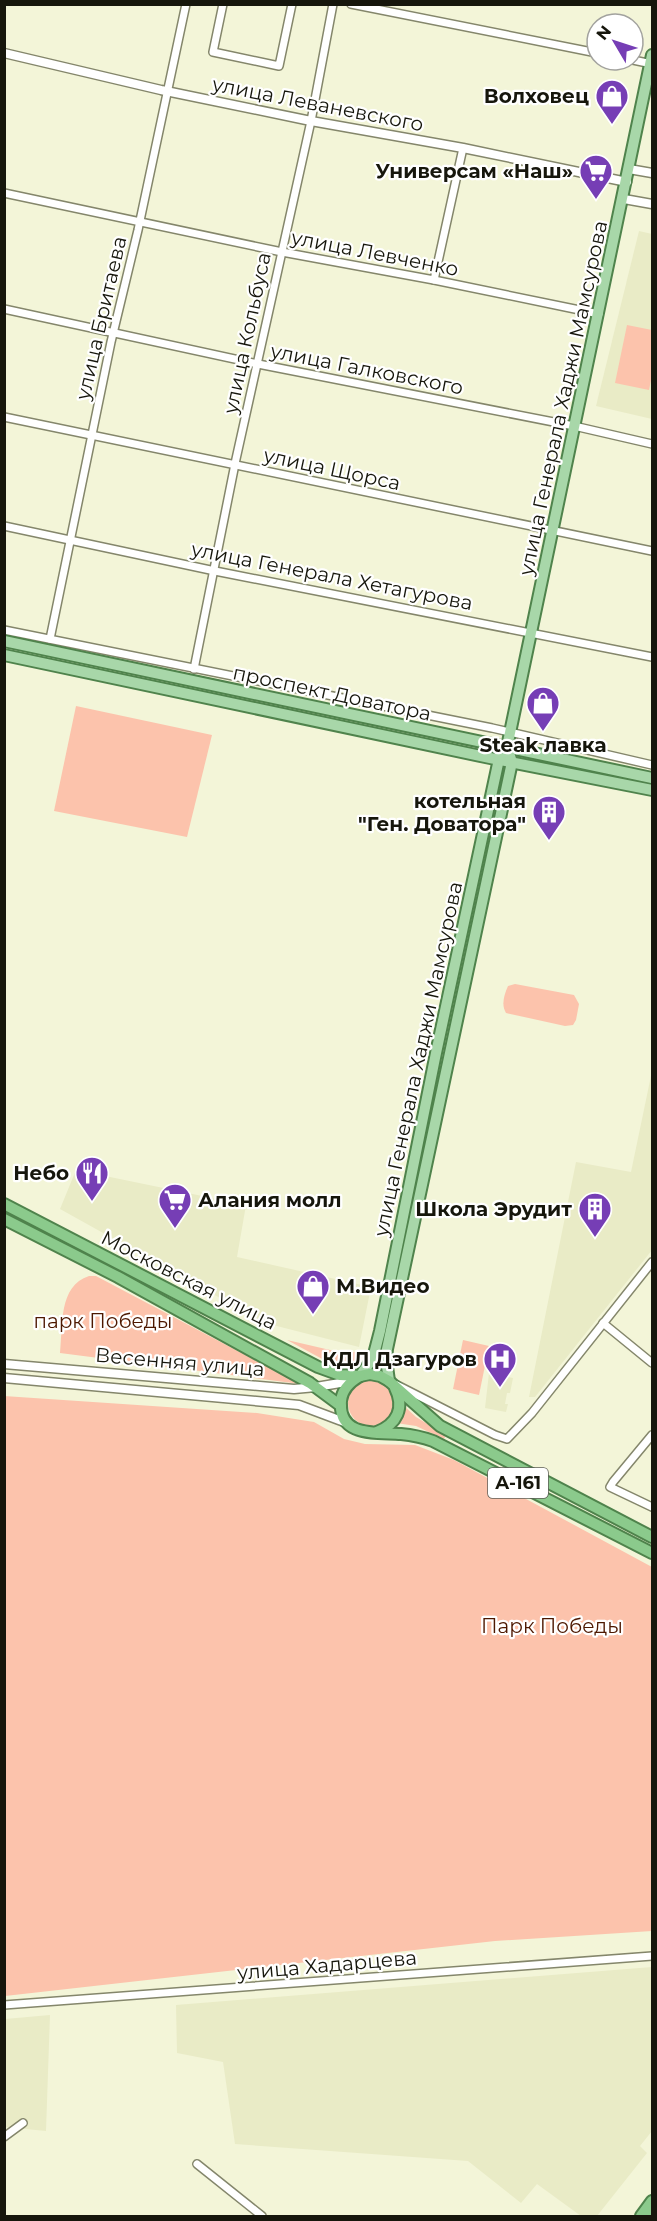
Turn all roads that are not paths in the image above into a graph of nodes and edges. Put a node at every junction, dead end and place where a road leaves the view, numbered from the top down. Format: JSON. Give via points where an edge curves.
{"nodes":[{"id":1,"x":186,"y":4,"type":"edge"},
{"id":2,"x":223,"y":4,"type":"edge"},
{"id":3,"x":292,"y":4,"type":"edge"},
{"id":4,"x":333,"y":4,"type":"edge"},
{"id":5,"x":351,"y":4,"type":"edge"},
{"id":6,"x":585,"y":51,"type":"edge"},
{"id":7,"x":4,"y":53,"type":"edge"},
{"id":8,"x":652,"y":61,"type":"edge"},
{"id":9,"x":169,"y":91,"type":"junction"},
{"id":10,"x":311,"y":120,"type":"junction"},
{"id":11,"x":463,"y":148,"type":"junction"},
{"id":12,"x":629,"y":169,"type":"junction"},
{"id":13,"x":652,"y":173,"type":"edge"},
{"id":14,"x":627,"y":182,"type":"junction"},
{"id":15,"x":4,"y":194,"type":"edge"},
{"id":16,"x":624,"y":199,"type":"junction"},
{"id":17,"x":652,"y":204,"type":"edge"},
{"id":18,"x":140,"y":222,"type":"junction"},
{"id":19,"x":282,"y":252,"type":"junction"},
{"id":20,"x":434,"y":280,"type":"junction"},
{"id":21,"x":4,"y":309,"type":"edge"},
{"id":22,"x":599,"y":314,"type":"junction"},
{"id":23,"x":114,"y":333,"type":"junction"},
{"id":24,"x":258,"y":364,"type":"junction"},
{"id":25,"x":4,"y":417,"type":"edge"},
{"id":26,"x":574,"y":426,"type":"junction"},
{"id":27,"x":92,"y":435,"type":"junction"},
{"id":28,"x":652,"y":444,"type":"edge"},
{"id":29,"x":236,"y":466,"type":"junction"},
{"id":30,"x":4,"y":526,"type":"edge"},
{"id":31,"x":553,"y":531,"type":"junction"},
{"id":32,"x":70,"y":539,"type":"junction"},
{"id":33,"x":652,"y":551,"type":"edge"},
{"id":34,"x":215,"y":571,"type":"junction"},
{"id":35,"x":4,"y":630,"type":"edge"},
{"id":36,"x":532,"y":632,"type":"junction"},
{"id":37,"x":50,"y":639,"type":"junction"},
{"id":38,"x":4,"y":641,"type":"edge"},
{"id":39,"x":4,"y":655,"type":"edge"},
{"id":40,"x":652,"y":657,"type":"edge"},
{"id":41,"x":194,"y":669,"type":"junction"},
{"id":42,"x":511,"y":732,"type":"junction"},
{"id":43,"x":507,"y":747,"type":"junction"},
{"id":44,"x":499,"y":759,"type":"junction"},
{"id":45,"x":512,"y":762,"type":"junction"},
{"id":46,"x":652,"y":765,"type":"edge"},
{"id":47,"x":652,"y":778,"type":"edge"},
{"id":48,"x":652,"y":790,"type":"edge"},
{"id":49,"x":469,"y":900,"type":"junction"},
{"id":50,"x":483,"y":903,"type":"junction"},
{"id":51,"x":4,"y":1204,"type":"edge"},
{"id":52,"x":4,"y":1219,"type":"edge"},
{"id":53,"x":652,"y":1262,"type":"edge"},
{"id":54,"x":603,"y":1323,"type":"junction"},
{"id":55,"x":652,"y":1363,"type":"edge"},
{"id":56,"x":4,"y":1364,"type":"edge"},
{"id":57,"x":4,"y":1378,"type":"edge"},
{"id":58,"x":356,"y":1379,"type":"junction"},
{"id":59,"x":392,"y":1384,"type":"junction"},
{"id":60,"x":316,"y":1388,"type":"junction"},
{"id":61,"x":341,"y":1406,"type":"junction"},
{"id":62,"x":348,"y":1423,"type":"junction"},
{"id":63,"x":376,"y":1433,"type":"junction"},
{"id":64,"x":652,"y":1435,"type":"edge"},
{"id":65,"x":652,"y":1508,"type":"edge"},
{"id":66,"x":652,"y":1537,"type":"edge"},
{"id":67,"x":652,"y":1553,"type":"edge"},
{"id":68,"x":652,"y":1956,"type":"edge"},
{"id":69,"x":4,"y":2005,"type":"edge"},
{"id":70,"x":23,"y":2123,"type":"dead end"},
{"id":71,"x":4,"y":2137,"type":"edge"},
{"id":72,"x":197,"y":2164,"type":"dead end"},
{"id":73,"x":652,"y":2201,"type":"edge"},
{"id":74,"x":262,"y":2217,"type":"edge"},
{"id":75,"x":641,"y":2217,"type":"edge"}],
"edges":[{"from":1,"to":9,"type":"street","name":"улица Бритаева"},
{"from":2,"to":3,"type":"street","via":[[213,52],[279,66]]},
{"from":4,"to":10,"type":"street","name":"улица Кольбуса"},
{"from":5,"to":6,"type":"street"},
{"from":7,"to":9,"type":"street","name":"улица Леваневского"},
{"from":8,"to":12,"type":"main road","name":"улица Генерала Хаджи Мамсурова"},
{"from":9,"to":10,"type":"street","name":"улица Леваневского"},
{"from":9,"to":18,"type":"street","name":"улица Бритаева"},
{"from":10,"to":11,"type":"street","name":"улица Леваневского"},
{"from":10,"to":19,"type":"street","name":"улица Кольбуса"},
{"from":11,"to":14,"type":"street","name":"улица Леваневского"},
{"from":11,"to":20,"type":"street"},
{"from":12,"to":13,"type":"street"},
{"from":12,"to":14,"type":"main road","name":"улица Генерала Хаджи Мамсурова"},
{"from":14,"to":16,"type":"main road","name":"улица Генерала Хаджи Мамсурова"},
{"from":15,"to":18,"type":"street","name":"улица Левченко"},
{"from":16,"to":17,"type":"street"},
{"from":16,"to":22,"type":"main road","name":"улица Генерала Хаджи Мамсурова"},
{"from":18,"to":19,"type":"street","name":"улица Левченко"},
{"from":18,"to":23,"type":"street","name":"улица Бритаева"},
{"from":19,"to":20,"type":"street","name":"улица Левченко"},
{"from":19,"to":24,"type":"street","name":"улица Кольбуса"},
{"from":20,"to":22,"type":"street","name":"улица Левченко"},
{"from":21,"to":23,"type":"street","name":"улица Галковского"},
{"from":22,"to":26,"type":"main road","name":"улица Генерала Хаджи Мамсурова"},
{"from":23,"to":24,"type":"street","name":"улица Галковского"},
{"from":23,"to":27,"type":"street","name":"улица Бритаева"},
{"from":24,"to":26,"type":"street","name":"улица Галковского"},
{"from":24,"to":29,"type":"street","name":"улица Кольбуса"},
{"from":25,"to":27,"type":"street","name":"улица Щорса"},
{"from":26,"to":28,"type":"street","name":"улица Галковского"},
{"from":26,"to":31,"type":"main road","name":"улица Генерала Хаджи Мамсурова"},
{"from":27,"to":29,"type":"street","name":"улица Щорса"},
{"from":27,"to":32,"type":"street","name":"улица Бритаева"},
{"from":29,"to":31,"type":"street","name":"улица Щорса"},
{"from":29,"to":34,"type":"street","name":"улица Кольбуса"},
{"from":30,"to":32,"type":"street","name":"улица Генерала Хетагурова"},
{"from":31,"to":33,"type":"street","name":"улица Щорса"},
{"from":31,"to":36,"type":"main road","name":"улица Генерала Хаджи Мамсурова"},
{"from":32,"to":34,"type":"street","name":"улица Генерала Хетагурова"},
{"from":32,"to":37,"type":"street","name":"улица Бритаева"},
{"from":34,"to":36,"type":"street","name":"улица Генерала Хетагурова"},
{"from":34,"to":41,"type":"street","name":"улица Кольбуса"},
{"from":35,"to":37,"type":"street"},
{"from":36,"to":40,"type":"street","name":"улица Генерала Хетагурова"},
{"from":36,"to":42,"type":"main road","name":"улица Генерала Хаджи Мамсурова"},
{"from":37,"to":41,"type":"street"},
{"from":38,"to":43,"type":"main road","name":"проспект Доватора"},
{"from":39,"to":44,"type":"main road","name":"проспект Доватора"},
{"from":41,"to":42,"type":"street"},
{"from":42,"to":43,"type":"main road","name":"улица Генерала Хаджи Мамсурова"},
{"from":42,"to":46,"type":"street"},
{"from":43,"to":44,"type":"main road","name":"улица Генерала Хаджи Мамсурова"},
{"from":43,"to":45,"type":"main road"},
{"from":43,"to":47,"type":"main road","name":"проспект Доватора"},
{"from":44,"to":45,"type":"main road","name":"проспект Доватора"},
{"from":44,"to":49,"type":"main road","name":"улица Генерала Хаджи Мамсурова"},
{"from":45,"to":48,"type":"main road","name":"проспект Доватора"},
{"from":45,"to":50,"type":"main road","name":"улица Генерала Хаджи Мамсурова"},
{"from":49,"to":50,"type":"main road"},
{"from":49,"to":58,"type":"main road","name":"улица Генерала Хаджи Мамсурова","via":[[380,1331],[373,1358]]},
{"from":50,"to":59,"type":"main road","name":"улица Генерала Хаджи Мамсурова","via":[[387,1349]]},
{"from":51,"to":58,"type":"highway","name":"Московская улица","number":"А-161","via":[[318,1367]]},
{"from":52,"to":60,"type":"highway","name":"Московская улица"},
{"from":53,"to":54,"type":"street"},
{"from":54,"to":55,"type":"street"},
{"from":54,"to":59,"type":"street","via":[[507,1439]]},
{"from":56,"to":60,"type":"street","name":"Весенняя улица"},
{"from":57,"to":62,"type":"street","name":"Весенняя улица","via":[[299,1405]]},
{"from":58,"to":59,"type":"highway","name":"Московская улица","number":"А-161","via":[[370,1374]]},
{"from":58,"to":60,"type":"street","name":"Весенняя улица"},
{"from":58,"to":61,"type":"highway","via":[[345,1388]]},
{"from":59,"to":63,"type":"highway","via":[[399,1395],[399,1412],[389,1427]]},
{"from":59,"to":66,"type":"highway","name":"Московская улица","number":"А-161","via":[[440,1426]]},
{"from":60,"to":61,"type":"highway","name":"Московская улица"},
{"from":61,"to":62,"type":"highway"},
{"from":62,"to":63,"type":"highway","number":"А-161","via":[[360,1432]]},
{"from":63,"to":67,"type":"highway","number":"А-161","via":[[422,1436]]},
{"from":64,"to":65,"type":"street","via":[[610,1487]]},
{"from":68,"to":69,"type":"street","name":"улица Хадарцева"},
{"from":70,"to":71,"type":"street"},
{"from":72,"to":74,"type":"street"},
{"from":73,"to":75,"type":"highway"}]}
